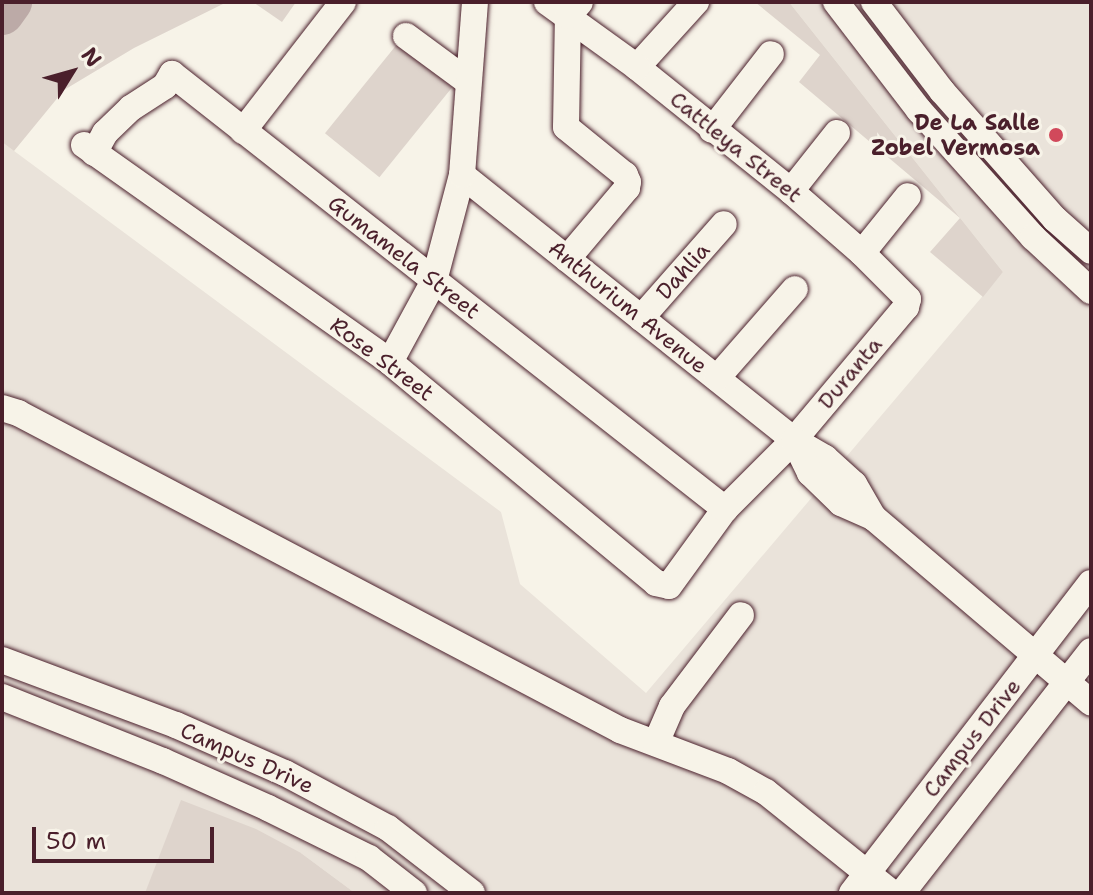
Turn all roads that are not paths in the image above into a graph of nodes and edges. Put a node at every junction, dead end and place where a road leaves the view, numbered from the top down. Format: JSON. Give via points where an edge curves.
{"nodes":[{"id":1,"x":343,"y":2,"type":"edge"},
{"id":2,"x":475,"y":2,"type":"edge"},
{"id":3,"x":696,"y":2,"type":"edge"},
{"id":4,"x":836,"y":2,"type":"edge"},
{"id":5,"x":874,"y":2,"type":"edge"},
{"id":6,"x":565,"y":7,"type":"edge"},
{"id":7,"x":406,"y":36,"type":"dead end"},
{"id":8,"x":771,"y":54,"type":"dead end"},
{"id":9,"x":637,"y":67,"type":"junction"},
{"id":10,"x":467,"y":81,"type":"junction"},
{"id":11,"x":712,"y":130,"type":"junction"},
{"id":12,"x":243,"y":131,"type":"junction"},
{"id":13,"x":837,"y":133,"type":"dead end"},
{"id":14,"x":89,"y":149,"type":"joint"},
{"id":15,"x":462,"y":175,"type":"junction"},
{"id":16,"x":791,"y":191,"type":"junction"},
{"id":17,"x":908,"y":196,"type":"dead end"},
{"id":18,"x":724,"y":224,"type":"dead end"},
{"id":19,"x":1091,"y":251,"type":"edge"},
{"id":20,"x":862,"y":253,"type":"junction"},
{"id":21,"x":567,"y":259,"type":"junction"},
{"id":22,"x":434,"y":281,"type":"junction"},
{"id":23,"x":795,"y":289,"type":"dead end"},
{"id":24,"x":1091,"y":291,"type":"edge"},
{"id":25,"x":906,"y":307,"type":"joint"},
{"id":26,"x":641,"y":318,"type":"junction"},
{"id":27,"x":390,"y":362,"type":"junction"},
{"id":28,"x":717,"y":378,"type":"junction"},
{"id":29,"x":2,"y":408,"type":"edge"},
{"id":30,"x":794,"y":440,"type":"junction"},
{"id":31,"x":725,"y":509,"type":"junction"},
{"id":32,"x":1091,"y":583,"type":"edge"},
{"id":33,"x":669,"y":586,"type":"joint"},
{"id":34,"x":741,"y":615,"type":"dead end"},
{"id":35,"x":1091,"y":651,"type":"edge"},
{"id":36,"x":1036,"y":656,"type":"junction"},
{"id":37,"x":2,"y":660,"type":"edge"},
{"id":38,"x":1067,"y":682,"type":"junction"},
{"id":39,"x":2,"y":697,"type":"edge"},
{"id":40,"x":1091,"y":703,"type":"edge"},
{"id":41,"x":656,"y":743,"type":"junction"},
{"id":42,"x":860,"y":883,"type":"edge"},
{"id":43,"x":414,"y":893,"type":"edge"},
{"id":44,"x":472,"y":893,"type":"edge"},
{"id":45,"x":892,"y":893,"type":"edge"},
{"id":46,"x":902,"y":893,"type":"edge"}],
"edges":[{"from":1,"to":12,"type":"street"},
{"from":2,"to":10,"type":"street"},
{"from":3,"to":9,"type":"street"},
{"from":4,"to":24,"type":"street","via":[[919,110],[1033,237]]},
{"from":5,"to":19,"type":"street","via":[[942,91],[1055,219]]},
{"from":6,"to":9,"type":"street","name":"Cattleya Street"},
{"from":6,"to":21,"type":"street","via":[[566,127],[628,182]]},
{"from":7,"to":10,"type":"street"},
{"from":8,"to":11,"type":"street"},
{"from":9,"to":11,"type":"street","name":"Cattleya Street"},
{"from":10,"to":15,"type":"street"},
{"from":11,"to":16,"type":"street","name":"Cattleya Street"},
{"from":12,"to":14,"type":"street","name":"Gumamela Street","via":[[172,74],[165,86],[131,108]]},
{"from":12,"to":22,"type":"street","name":"Gumamela Street"},
{"from":13,"to":16,"type":"street"},
{"from":14,"to":27,"type":"street","name":"Rose Street"},
{"from":15,"to":21,"type":"street","name":"Anthurium Avenue"},
{"from":15,"to":22,"type":"street"},
{"from":16,"to":20,"type":"street","name":"Cattleya Street"},
{"from":17,"to":20,"type":"street"},
{"from":18,"to":26,"type":"street","name":"Dahlia"},
{"from":20,"to":25,"type":"street","name":"Cattleya Street","via":[[906,295]]},
{"from":21,"to":26,"type":"street","name":"Anthurium Avenue"},
{"from":22,"to":27,"type":"street"},
{"from":22,"to":31,"type":"street","name":"Gumamela Street"},
{"from":23,"to":28,"type":"street"},
{"from":25,"to":30,"type":"street","name":"Duranta"},
{"from":26,"to":28,"type":"street","name":"Anthurium Avenue"},
{"from":27,"to":33,"type":"street","name":"Rose Street","via":[[656,583]]},
{"from":28,"to":30,"type":"street","name":"Anthurium Avenue"},
{"from":29,"to":41,"type":"street","via":[[620,730]]},
{"from":30,"to":31,"type":"street","name":"Duranta"},
{"from":30,"to":36,"type":"street","name":"Anthurium Avenue","via":[[825,458],[854,484],[874,518]]},
{"from":31,"to":33,"type":"street","name":"Duranta"},
{"from":32,"to":36,"type":"street","name":"Campus Drive"},
{"from":34,"to":41,"type":"street","via":[[672,706]]},
{"from":35,"to":38,"type":"street","name":"Campus Drive"},
{"from":36,"to":38,"type":"street","name":"Anthurium Avenue"},
{"from":36,"to":42,"type":"street","name":"Campus Drive"},
{"from":37,"to":44,"type":"street","name":"Campus Drive","via":[[176,725],[285,773],[388,828]]},
{"from":38,"to":40,"type":"street","name":"Anthurium Avenue"},
{"from":38,"to":46,"type":"street","name":"Campus Drive"},
{"from":39,"to":43,"type":"street","name":"Campus Drive","via":[[268,808],[369,858]]},
{"from":41,"to":42,"type":"street","via":[[766,792]]},
{"from":42,"to":45,"type":"street"}]}
